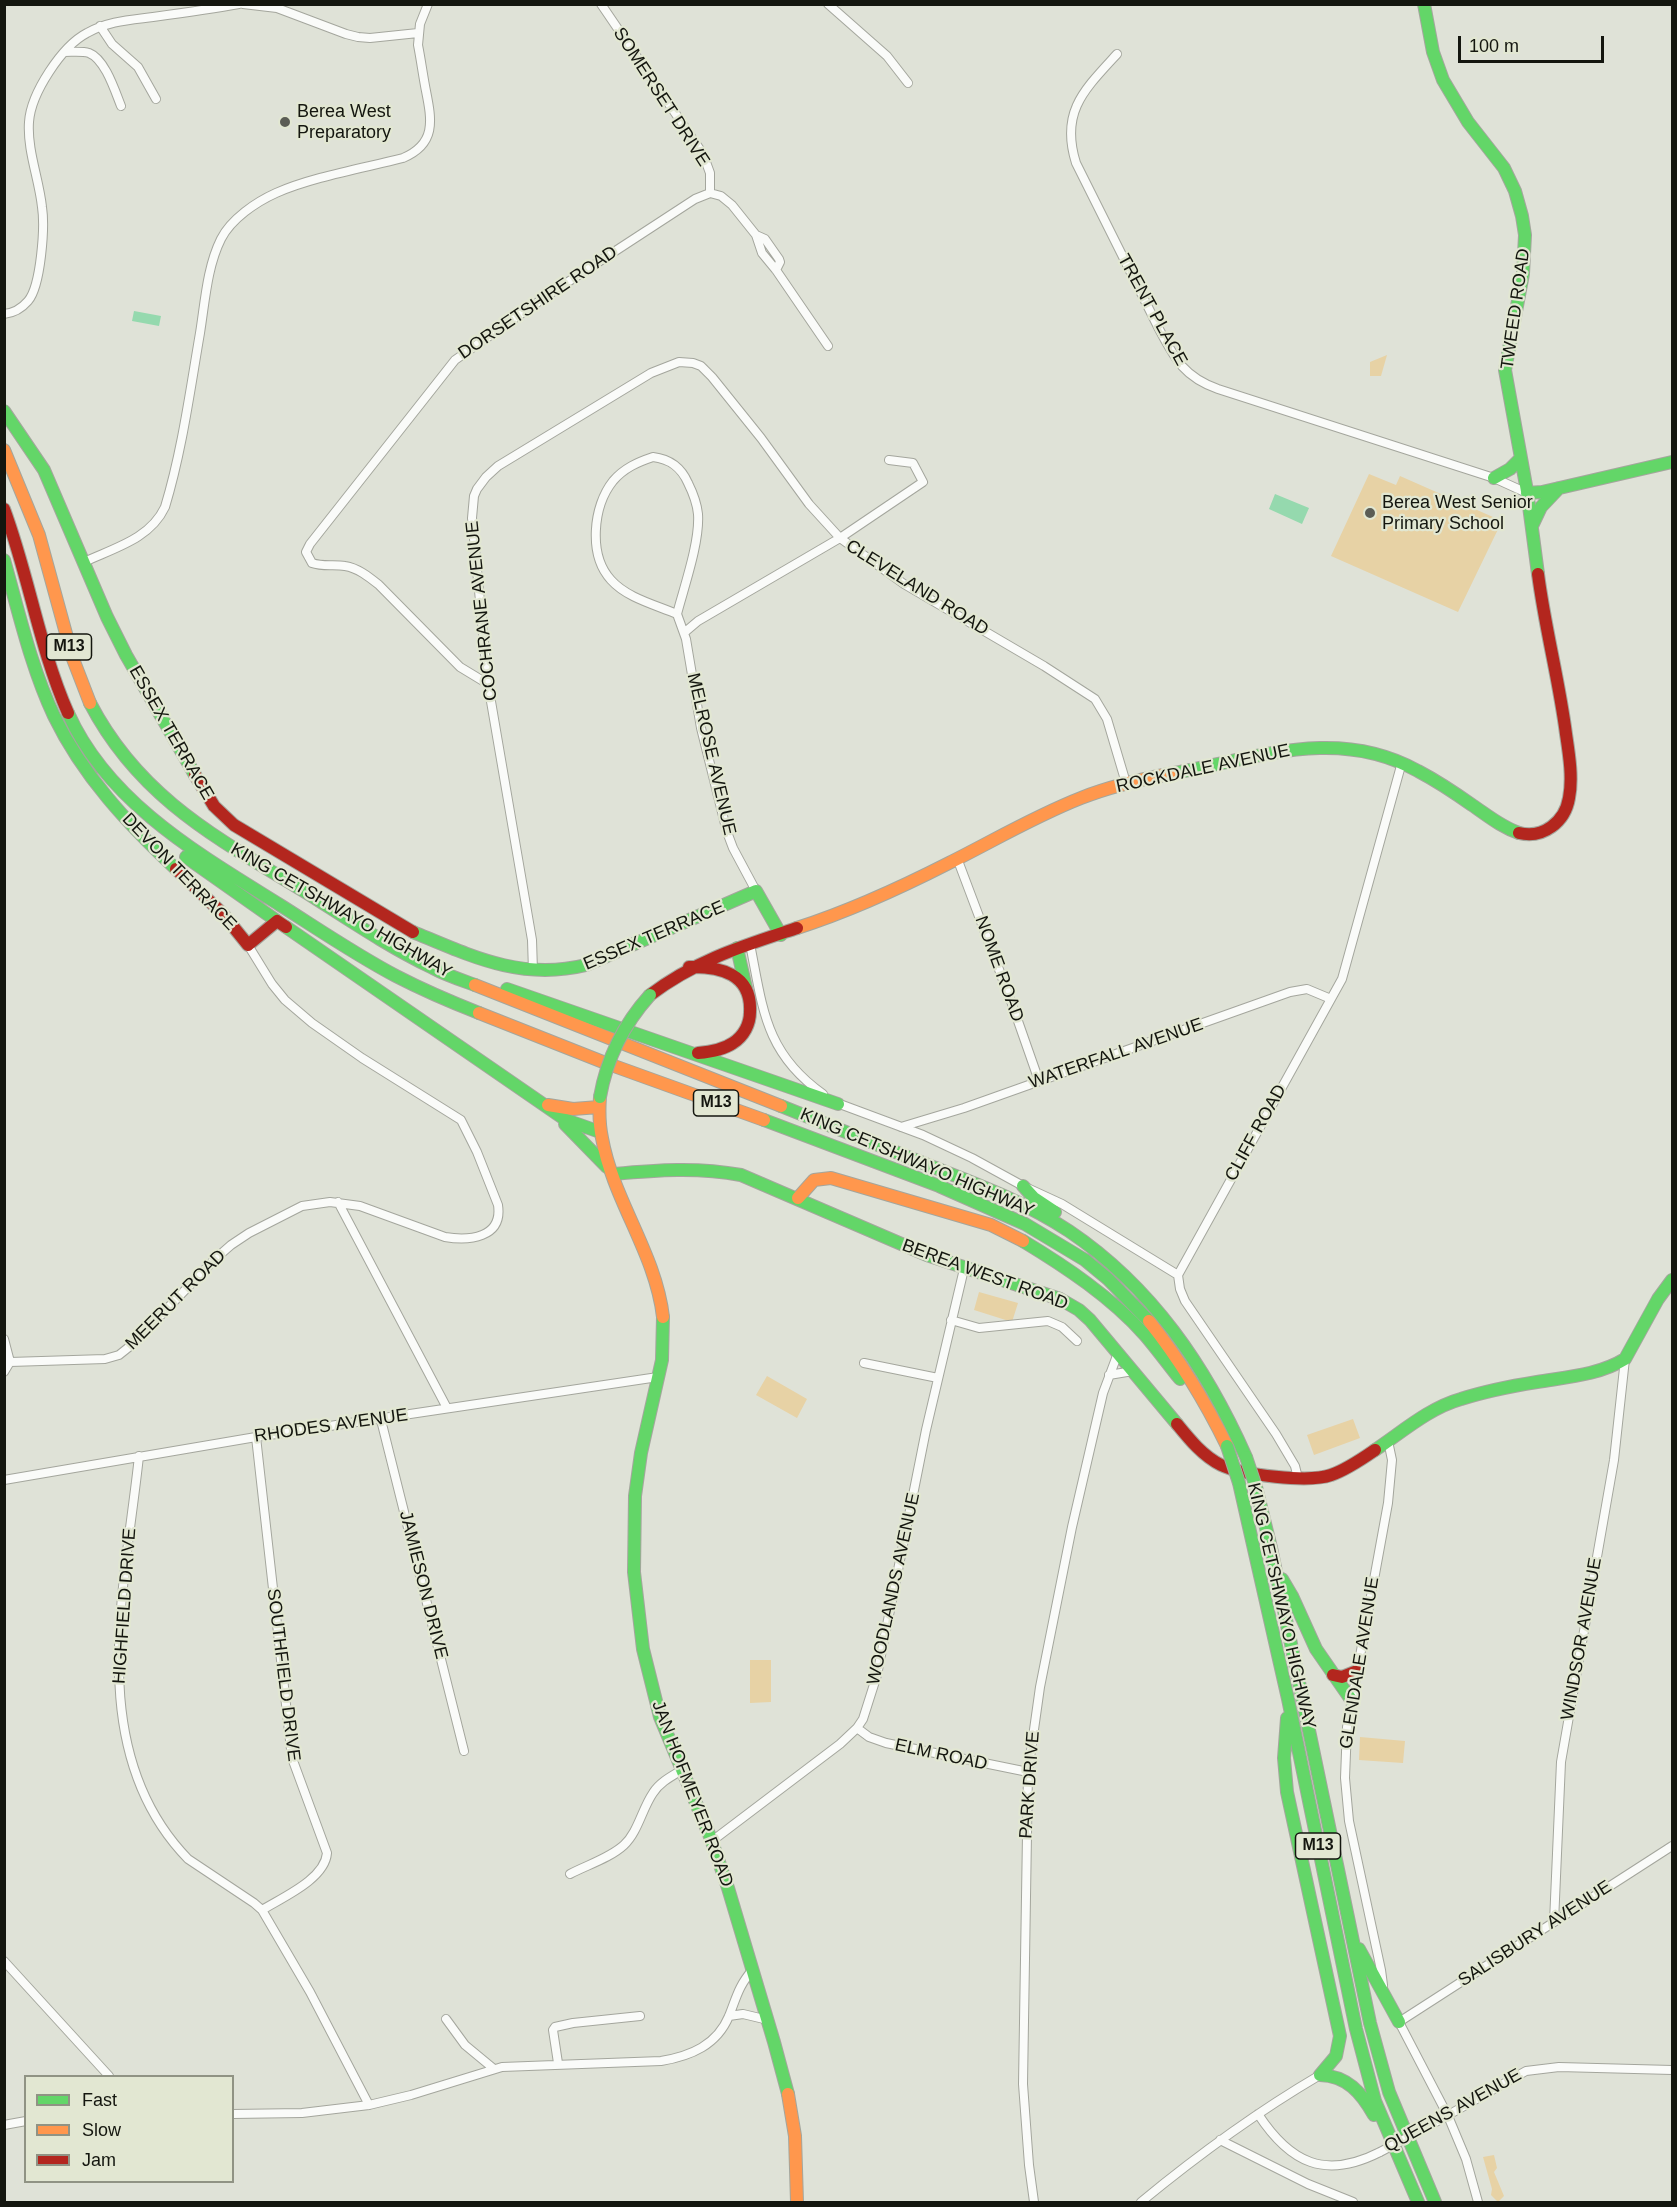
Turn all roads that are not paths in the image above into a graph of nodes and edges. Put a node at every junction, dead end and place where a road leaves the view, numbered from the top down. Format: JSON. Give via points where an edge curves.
{"nodes":[{"id":1,"x":241,"y":4,"type":"edge"},
{"id":2,"x":428,"y":4,"type":"edge"},
{"id":3,"x":601,"y":4,"type":"edge"},
{"id":4,"x":828,"y":4,"type":"edge"},
{"id":5,"x":1424,"y":4,"type":"edge"},
{"id":6,"x":100,"y":26,"type":"junction"},
{"id":7,"x":418,"y":33,"type":"junction"},
{"id":8,"x":65,"y":52,"type":"junction"},
{"id":9,"x":1117,"y":54,"type":"dead end"},
{"id":10,"x":908,"y":83,"type":"dead end"},
{"id":11,"x":156,"y":99,"type":"dead end"},
{"id":12,"x":121,"y":106,"type":"dead end"},
{"id":13,"x":710,"y":193,"type":"junction"},
{"id":14,"x":4,"y":314,"type":"edge"},
{"id":15,"x":828,"y":346,"type":"dead end"},
{"id":16,"x":679,"y":362,"type":"joint"},
{"id":17,"x":4,"y":411,"type":"edge"},
{"id":18,"x":4,"y":450,"type":"edge"},
{"id":19,"x":1521,"y":459,"type":"junction"},
{"id":20,"x":889,"y":460,"type":"dead end"},
{"id":21,"x":1672,"y":462,"type":"edge"},
{"id":22,"x":1494,"y":478,"type":"junction"},
{"id":23,"x":1560,"y":487,"type":"junction"},
{"id":24,"x":1527,"y":493,"type":"junction"},
{"id":25,"x":4,"y":509,"type":"edge"},
{"id":26,"x":1532,"y":526,"type":"junction"},
{"id":27,"x":840,"y":538,"type":"junction"},
{"id":28,"x":4,"y":560,"type":"edge"},
{"id":29,"x":84,"y":562,"type":"junction"},
{"id":30,"x":677,"y":615,"type":"junction"},
{"id":31,"x":685,"y":632,"type":"junction"},
{"id":32,"x":488,"y":684,"type":"junction"},
{"id":33,"x":92,"y":753,"type":"junction"},
{"id":34,"x":1402,"y":762,"type":"junction"},
{"id":35,"x":1126,"y":783,"type":"junction"},
{"id":36,"x":957,"y":858,"type":"junction"},
{"id":37,"x":756,"y":891,"type":"junction"},
{"id":38,"x":277,"y":921,"type":"junction"},
{"id":39,"x":781,"y":935,"type":"junction"},
{"id":40,"x":750,"y":944,"type":"junction"},
{"id":41,"x":248,"y":945,"type":"junction"},
{"id":42,"x":737,"y":948,"type":"junction"},
{"id":43,"x":403,"y":952,"type":"junction"},
{"id":44,"x":689,"y":968,"type":"junction"},
{"id":45,"x":533,"y":971,"type":"junction"},
{"id":46,"x":746,"y":988,"type":"junction"},
{"id":47,"x":1331,"y":999,"type":"junction"},
{"id":48,"x":693,"y":1053,"type":"junction"},
{"id":49,"x":1039,"y":1081,"type":"junction"},
{"id":50,"x":600,"y":1102,"type":"junction"},
{"id":51,"x":541,"y":1103,"type":"junction"},
{"id":52,"x":838,"y":1104,"type":"junction"},
{"id":53,"x":901,"y":1127,"type":"junction"},
{"id":54,"x":600,"y":1132,"type":"junction"},
{"id":55,"x":614,"y":1174,"type":"junction"},
{"id":56,"x":1023,"y":1186,"type":"junction"},
{"id":57,"x":798,"y":1198,"type":"junction"},
{"id":58,"x":338,"y":1202,"type":"junction"},
{"id":59,"x":964,"y":1269,"type":"junction"},
{"id":60,"x":1178,"y":1275,"type":"junction"},
{"id":61,"x":1672,"y":1280,"type":"edge"},
{"id":62,"x":951,"y":1320,"type":"junction"},
{"id":63,"x":1181,"y":1338,"type":"junction"},
{"id":64,"x":4,"y":1339,"type":"edge"},
{"id":65,"x":1077,"y":1341,"type":"dead end"},
{"id":66,"x":1118,"y":1353,"type":"junction"},
{"id":67,"x":1625,"y":1359,"type":"junction"},
{"id":68,"x":10,"y":1362,"type":"junction"},
{"id":69,"x":864,"y":1363,"type":"dead end"},
{"id":70,"x":1133,"y":1371,"type":"junction"},
{"id":71,"x":4,"y":1372,"type":"edge"},
{"id":72,"x":1109,"y":1375,"type":"junction"},
{"id":73,"x":658,"y":1377,"type":"junction"},
{"id":74,"x":938,"y":1378,"type":"junction"},
{"id":75,"x":447,"y":1408,"type":"junction"},
{"id":76,"x":381,"y":1420,"type":"junction"},
{"id":77,"x":1217,"y":1426,"type":"junction"},
{"id":78,"x":256,"y":1437,"type":"junction"},
{"id":79,"x":1388,"y":1441,"type":"junction"},
{"id":80,"x":139,"y":1456,"type":"junction"},
{"id":81,"x":1299,"y":1478,"type":"junction"},
{"id":82,"x":4,"y":1480,"type":"edge"},
{"id":83,"x":1275,"y":1569,"type":"junction"},
{"id":84,"x":1357,"y":1671,"type":"junction"},
{"id":85,"x":1333,"y":1675,"type":"junction"},
{"id":86,"x":1288,"y":1699,"type":"junction"},
{"id":87,"x":1352,"y":1701,"type":"junction"},
{"id":88,"x":857,"y":1728,"type":"junction"},
{"id":89,"x":464,"y":1751,"type":"dead end"},
{"id":90,"x":682,"y":1770,"type":"junction"},
{"id":91,"x":1028,"y":1772,"type":"junction"},
{"id":92,"x":712,"y":1841,"type":"junction"},
{"id":93,"x":1672,"y":1846,"type":"edge"},
{"id":94,"x":570,"y":1874,"type":"dead end"},
{"id":95,"x":262,"y":1910,"type":"junction"},
{"id":96,"x":1554,"y":1922,"type":"junction"},
{"id":97,"x":1352,"y":1936,"type":"junction"},
{"id":98,"x":4,"y":1960,"type":"edge"},
{"id":99,"x":753,"y":1969,"type":"junction"},
{"id":100,"x":1383,"y":1991,"type":"junction"},
{"id":101,"x":640,"y":2016,"type":"dead end"},
{"id":102,"x":729,"y":2016,"type":"junction"},
{"id":103,"x":446,"y":2019,"type":"dead end"},
{"id":104,"x":768,"y":2020,"type":"junction"},
{"id":105,"x":1399,"y":2022,"type":"junction"},
{"id":106,"x":558,"y":2063,"type":"junction"},
{"id":107,"x":494,"y":2068,"type":"junction"},
{"id":108,"x":1672,"y":2070,"type":"edge"},
{"id":109,"x":1320,"y":2074,"type":"junction"},
{"id":110,"x":108,"y":2075,"type":"edge"},
{"id":111,"x":369,"y":2105,"type":"junction"},
{"id":112,"x":234,"y":2114,"type":"edge"},
{"id":113,"x":1258,"y":2114,"type":"junction"},
{"id":114,"x":1448,"y":2116,"type":"junction"},
{"id":115,"x":24,"y":2121,"type":"edge"},
{"id":116,"x":4,"y":2125,"type":"edge"},
{"id":117,"x":1220,"y":2140,"type":"junction"},
{"id":118,"x":797,"y":2202,"type":"edge"},
{"id":119,"x":1034,"y":2202,"type":"edge"},
{"id":120,"x":1141,"y":2202,"type":"edge"},
{"id":121,"x":1353,"y":2202,"type":"edge"},
{"id":122,"x":1412,"y":2202,"type":"edge"},
{"id":123,"x":1418,"y":2202,"type":"edge"},
{"id":124,"x":1435,"y":2202,"type":"edge"},
{"id":125,"x":1478,"y":2202,"type":"edge"}],
"edges":[{"from":1,"to":6,"type":"street"},
{"from":1,"to":7,"type":"street","via":[[277,8],[358,37]]},
{"from":2,"to":7,"type":"street"},
{"from":3,"to":13,"type":"street","name":"SOMERSET DRIVE","via":[[703,154],[710,173]]},
{"from":4,"to":10,"type":"street","via":[[887,56]]},
{"from":5,"to":19,"type":"main road","name":"TWEED ROAD","via":[[1428,38],[1451,97],[1508,176],[1522,216],[1526,236],[1524,266],[1505,370]]},
{"from":6,"to":8,"type":"street","via":[[75,40]]},
{"from":6,"to":11,"type":"street","via":[[112,44],[138,67]]},
{"from":7,"to":29,"type":"street","via":[[431,119],[424,143],[404,158],[275,194],[231,225],[213,260],[165,507],[150,530]]},
{"from":8,"to":12,"type":"street","via":[[86,52],[98,59]]},
{"from":8,"to":14,"type":"street","via":[[36,95],[29,123],[42,208],[37,275],[28,300],[17,310]]},
{"from":9,"to":22,"type":"street","name":"TRENT PLACE","via":[[1076,106],[1070,127],[1072,149],[1159,329],[1187,373],[1218,389]]},
{"from":13,"to":15,"type":"street","via":[[722,196],[756,235],[765,239],[779,259],[776,270]]},
{"from":13,"to":32,"type":"street","name":"DORSETSHIRE ROAD","via":[[695,198],[455,360],[306,552],[317,565],[347,566],[368,577],[460,667]]},
{"from":16,"to":27,"type":"street","name":"CLEVELAND ROAD","via":[[693,363],[707,371]]},
{"from":16,"to":32,"type":"street","name":"COCHRANE AVENUE","via":[[651,373],[512,456],[477,489],[472,518]]},
{"from":17,"to":29,"type":"main road","name":"ESSEX TERRACE","via":[[44,470]]},
{"from":18,"to":43,"type":"main road","name":"KING CETSHWAYO HIGHWAY","number":"M13","via":[[42,545],[73,663],[98,718],[126,761],[164,799],[212,836]]},
{"from":19,"to":22,"type":"main road"},
{"from":19,"to":24,"type":"main road","name":"TWEED ROAD"},
{"from":20,"to":27,"type":"street","via":[[913,463],[923,482]]},
{"from":21,"to":23,"type":"main road"},
{"from":22,"to":24,"type":"street","name":"TRENT PLACE"},
{"from":23,"to":24,"type":"main road"},
{"from":23,"to":26,"type":"main road","via":[[1541,507]]},
{"from":24,"to":26,"type":"main road","name":"ROCKDALE AVENUE"},
{"from":25,"to":33,"type":"main road","name":"KING CETSHWAYO HIGHWAY","number":"M13","via":[[53,676]]},
{"from":26,"to":34,"type":"main road","name":"ROCKDALE AVENUE","via":[[1571,765],[1568,810],[1550,829],[1523,834]]},
{"from":27,"to":31,"type":"street"},
{"from":27,"to":35,"type":"street","name":"CLEVELAND ROAD","via":[[904,584],[1095,699],[1107,719]]},
{"from":28,"to":41,"type":"main road","name":"DEVON TERRACE","via":[[49,703],[82,765],[136,831],[234,926]]},
{"from":29,"to":45,"type":"main road","name":"ESSEX TERRACE","via":[[126,655],[206,794],[224,816],[405,929],[478,959]]},
{"from":30,"to":30,"type":"street","via":[[613,582],[596,552],[595,538],[605,494],[622,472],[653,457],[677,466],[685,476],[698,514]]},
{"from":30,"to":31,"type":"street","name":"MELROSE AVENUE"},
{"from":31,"to":37,"type":"street","name":"MELROSE AVENUE","via":[[699,717],[721,811],[733,848]]},
{"from":32,"to":45,"type":"street","name":"COCHRANE AVENUE","via":[[532,940]]},
{"from":33,"to":38,"type":"main road","via":[[108,781],[140,819]]},
{"from":33,"to":77,"type":"main road","name":"KING CETSHWAYO HIGHWAY","number":"M13","via":[[129,798],[175,837],[411,983],[572,1049],[914,1175],[1034,1227],[1088,1263],[1141,1312],[1186,1369]]},
{"from":34,"to":35,"type":"main road","name":"ROCKDALE AVENUE","via":[[1363,751],[1305,748],[1274,751]]},
{"from":34,"to":47,"type":"street","name":"CLIFF ROAD","via":[[1342,980]]},
{"from":35,"to":36,"type":"main road","name":"ROCKDALE AVENUE","via":[[1043,814]]},
{"from":36,"to":39,"type":"main road","name":"ROCKDALE AVENUE"},
{"from":36,"to":49,"type":"street","name":"NOME ROAD"},
{"from":37,"to":39,"type":"main road","name":"MELROSE AVENUE"},
{"from":37,"to":45,"type":"main road","name":"ESSEX TERRACE","via":[[586,965],[562,971]]},
{"from":38,"to":41,"type":"main road"},
{"from":38,"to":51,"type":"main road"},
{"from":39,"to":40,"type":"main road","name":"ROCKDALE AVENUE"},
{"from":40,"to":42,"type":"main road","name":"ROCKDALE AVENUE"},
{"from":40,"to":52,"type":"street","via":[[765,1014],[778,1048],[806,1081]]},
{"from":41,"to":58,"type":"street","name":"DEVON TERRACE","via":[[285,1000],[334,1039],[456,1116],[472,1139],[499,1212],[495,1225],[485,1234],[445,1237],[360,1206]]},
{"from":42,"to":44,"type":"main road","name":"ROCKDALE AVENUE"},
{"from":42,"to":46,"type":"main road"},
{"from":43,"to":48,"type":"main road"},
{"from":43,"to":63,"type":"main road","name":"KING CETSHWAYO HIGHWAY","number":"M13","via":[[473,986],[948,1172],[1031,1209],[1069,1231],[1130,1280]]},
{"from":44,"to":46,"type":"main road","via":[[720,969],[734,975]]},
{"from":44,"to":50,"type":"main road","name":"ROCKDALE AVENUE","bridge":true,"via":[[668,980],[638,1007],[606,1068]]},
{"from":46,"to":48,"type":"main road","via":[[750,1014],[746,1030],[718,1050]]},
{"from":47,"to":49,"type":"street","name":"WATERFALL AVENUE","via":[[1307,989],[1290,992]]},
{"from":47,"to":60,"type":"street","name":"CLIFF ROAD"},
{"from":48,"to":52,"type":"main road"},
{"from":49,"to":53,"type":"street","name":"WATERFALL AVENUE"},
{"from":50,"to":51,"type":"main road","via":[[573,1109]]},
{"from":50,"to":54,"type":"main road","name":"ROCKDALE AVENUE"},
{"from":51,"to":54,"type":"main road","via":[[572,1124]]},
{"from":51,"to":55,"type":"main road"},
{"from":52,"to":53,"type":"street"},
{"from":53,"to":56,"type":"street","via":[[972,1158]]},
{"from":54,"to":55,"type":"main road","name":"ROCKDALE AVENUE"},
{"from":55,"to":57,"type":"main road","name":"BEREA WEST ROAD","via":[[663,1170],[725,1172],[752,1178]]},
{"from":55,"to":73,"type":"main road","name":"JAN HOFMEYER ROAD","via":[[662,1310],[664,1344]]},
{"from":56,"to":60,"type":"street","via":[[1062,1204]]},
{"from":56,"to":63,"type":"main road","via":[[1130,1271],[1164,1310]]},
{"from":57,"to":59,"type":"main road","name":"BEREA WEST ROAD"},
{"from":57,"to":77,"type":"main road","via":[[814,1180],[831,1178],[963,1215],[1017,1238],[1073,1274],[1131,1321]]},
{"from":58,"to":68,"type":"street","name":"MEERUT ROAD","via":[[302,1206],[239,1239],[119,1355],[95,1360]]},
{"from":58,"to":75,"type":"street"},
{"from":59,"to":62,"type":"street","name":"WOODLANDS AVENUE"},
{"from":59,"to":66,"type":"main road","name":"BEREA WEST ROAD","via":[[1070,1305],[1090,1320]]},
{"from":60,"to":81,"type":"street","via":[[1185,1301],[1281,1441]]},
{"from":61,"to":67,"type":"main road"},
{"from":62,"to":65,"type":"street","via":[[980,1328],[1048,1321],[1062,1327]]},
{"from":62,"to":74,"type":"street","name":"WOODLANDS AVENUE"},
{"from":63,"to":83,"type":"main road","name":"KING CETSHWAYO HIGHWAY","number":"M13","bridge":true,"via":[[1221,1402],[1246,1457]]},
{"from":64,"to":68,"type":"street"},
{"from":66,"to":70,"type":"main road","name":"BEREA WEST ROAD"},
{"from":66,"to":72,"type":"street","name":"PARK DRIVE"},
{"from":67,"to":79,"type":"main road","name":"BEREA WEST ROAD","via":[[1592,1373],[1460,1399],[1437,1408]]},
{"from":67,"to":96,"type":"street","name":"WINDSOR AVENUE","via":[[1614,1460],[1561,1762]]},
{"from":68,"to":71,"type":"street"},
{"from":69,"to":74,"type":"street"},
{"from":70,"to":72,"type":"street"},
{"from":70,"to":81,"type":"main road","name":"BEREA WEST ROAD","via":[[1192,1444],[1213,1461],[1244,1473]]},
{"from":72,"to":91,"type":"street","name":"PARK DRIVE","via":[[1072,1527],[1040,1687]]},
{"from":73,"to":75,"type":"street","name":"RHODES AVENUE"},
{"from":73,"to":90,"type":"main road","name":"JAN HOFMEYER ROAD","via":[[638,1472],[634,1582],[649,1676],[662,1723]]},
{"from":74,"to":88,"type":"street","name":"WOODLANDS AVENUE","via":[[877,1674]]},
{"from":75,"to":76,"type":"street","name":"RHODES AVENUE"},
{"from":76,"to":78,"type":"street","name":"RHODES AVENUE"},
{"from":76,"to":89,"type":"street","name":"JAMIESON DRIVE"},
{"from":77,"to":86,"type":"main road","name":"KING CETSHWAYO HIGHWAY","number":"M13","bridge":true,"via":[[1227,1446],[1251,1529]]},
{"from":78,"to":80,"type":"street","name":"RHODES AVENUE"},
{"from":78,"to":95,"type":"street","name":"SOUTHFIELD DRIVE","via":[[292,1758],[327,1853],[325,1864],[314,1877]]},
{"from":79,"to":81,"type":"main road","name":"BEREA WEST ROAD","via":[[1331,1475]]},
{"from":79,"to":84,"type":"street","name":"GLENDALE AVENUE","via":[[1392,1460],[1388,1503]]},
{"from":80,"to":82,"type":"street","name":"RHODES AVENUE"},
{"from":80,"to":95,"type":"street","name":"HIGHFIELD DRIVE","via":[[118,1669],[122,1717],[133,1767],[154,1813],[188,1859]]},
{"from":83,"to":85,"type":"main road"},
{"from":83,"to":97,"type":"main road","name":"KING CETSHWAYO HIGHWAY","number":"M13"},
{"from":84,"to":85,"type":"main road","via":[[1342,1677]]},
{"from":84,"to":87,"type":"street","name":"GLENDALE AVENUE"},
{"from":85,"to":87,"type":"main road"},
{"from":86,"to":109,"type":"main road","via":[[1284,1758],[1287,1792],[1340,2036],[1336,2056]]},
{"from":86,"to":123,"type":"main road","name":"KING CETSHWAYO HIGHWAY","number":"M13","via":[[1364,2060],[1376,2101]]},
{"from":87,"to":100,"type":"street","name":"GLENDALE AVENUE","via":[[1345,1761],[1346,1800]]},
{"from":88,"to":91,"type":"street","name":"ELM ROAD","via":[[886,1743]]},
{"from":88,"to":92,"type":"street","name":"WOODLANDS AVENUE"},
{"from":90,"to":92,"type":"main road","name":"JAN HOFMEYER ROAD"},
{"from":90,"to":94,"type":"street","via":[[655,1790],[624,1845]]},
{"from":91,"to":119,"type":"street","name":"PARK DRIVE","via":[[1023,2084]]},
{"from":92,"to":99,"type":"main road","name":"JAN HOFMEYER ROAD"},
{"from":93,"to":96,"type":"street","name":"SALISBURY AVENUE"},
{"from":95,"to":111,"type":"street","name":"HIGHFIELD DRIVE"},
{"from":96,"to":105,"type":"street","name":"SALISBURY AVENUE"},
{"from":97,"to":100,"type":"main road"},
{"from":97,"to":124,"type":"main road","name":"KING CETSHWAYO HIGHWAY","number":"M13","via":[[1389,2092]]},
{"from":98,"to":110,"type":"street"},
{"from":99,"to":102,"type":"street","via":[[740,1984]]},
{"from":99,"to":104,"type":"main road","name":"JAN HOFMEYER ROAD"},
{"from":100,"to":105,"type":"main road"},
{"from":101,"to":106,"type":"street","via":[[555,2027]]},
{"from":102,"to":104,"type":"street","via":[[743,2014]]},
{"from":102,"to":106,"type":"street","via":[[716,2038],[681,2056],[661,2061]]},
{"from":103,"to":107,"type":"street","via":[[465,2045]]},
{"from":104,"to":118,"type":"main road","name":"JAN HOFMEYER ROAD","via":[[792,2115]]},
{"from":105,"to":114,"type":"street"},
{"from":106,"to":107,"type":"street"},
{"from":107,"to":111,"type":"street"},
{"from":108,"to":114,"type":"street","name":"QUEENS AVENUE","via":[[1530,2070]]},
{"from":109,"to":113,"type":"street"},
{"from":109,"to":122,"type":"main road","via":[[1342,2078],[1360,2093],[1374,2115]]},
{"from":111,"to":112,"type":"street","via":[[291,2114]]},
{"from":113,"to":114,"type":"street","name":"QUEENS AVENUE","bridge":true,"via":[[1289,2151],[1306,2161],[1342,2166],[1380,2152]]},
{"from":113,"to":117,"type":"street"},
{"from":114,"to":125,"type":"street"},
{"from":115,"to":116,"type":"street"},
{"from":117,"to":120,"type":"street"},
{"from":117,"to":121,"type":"street"}]}
